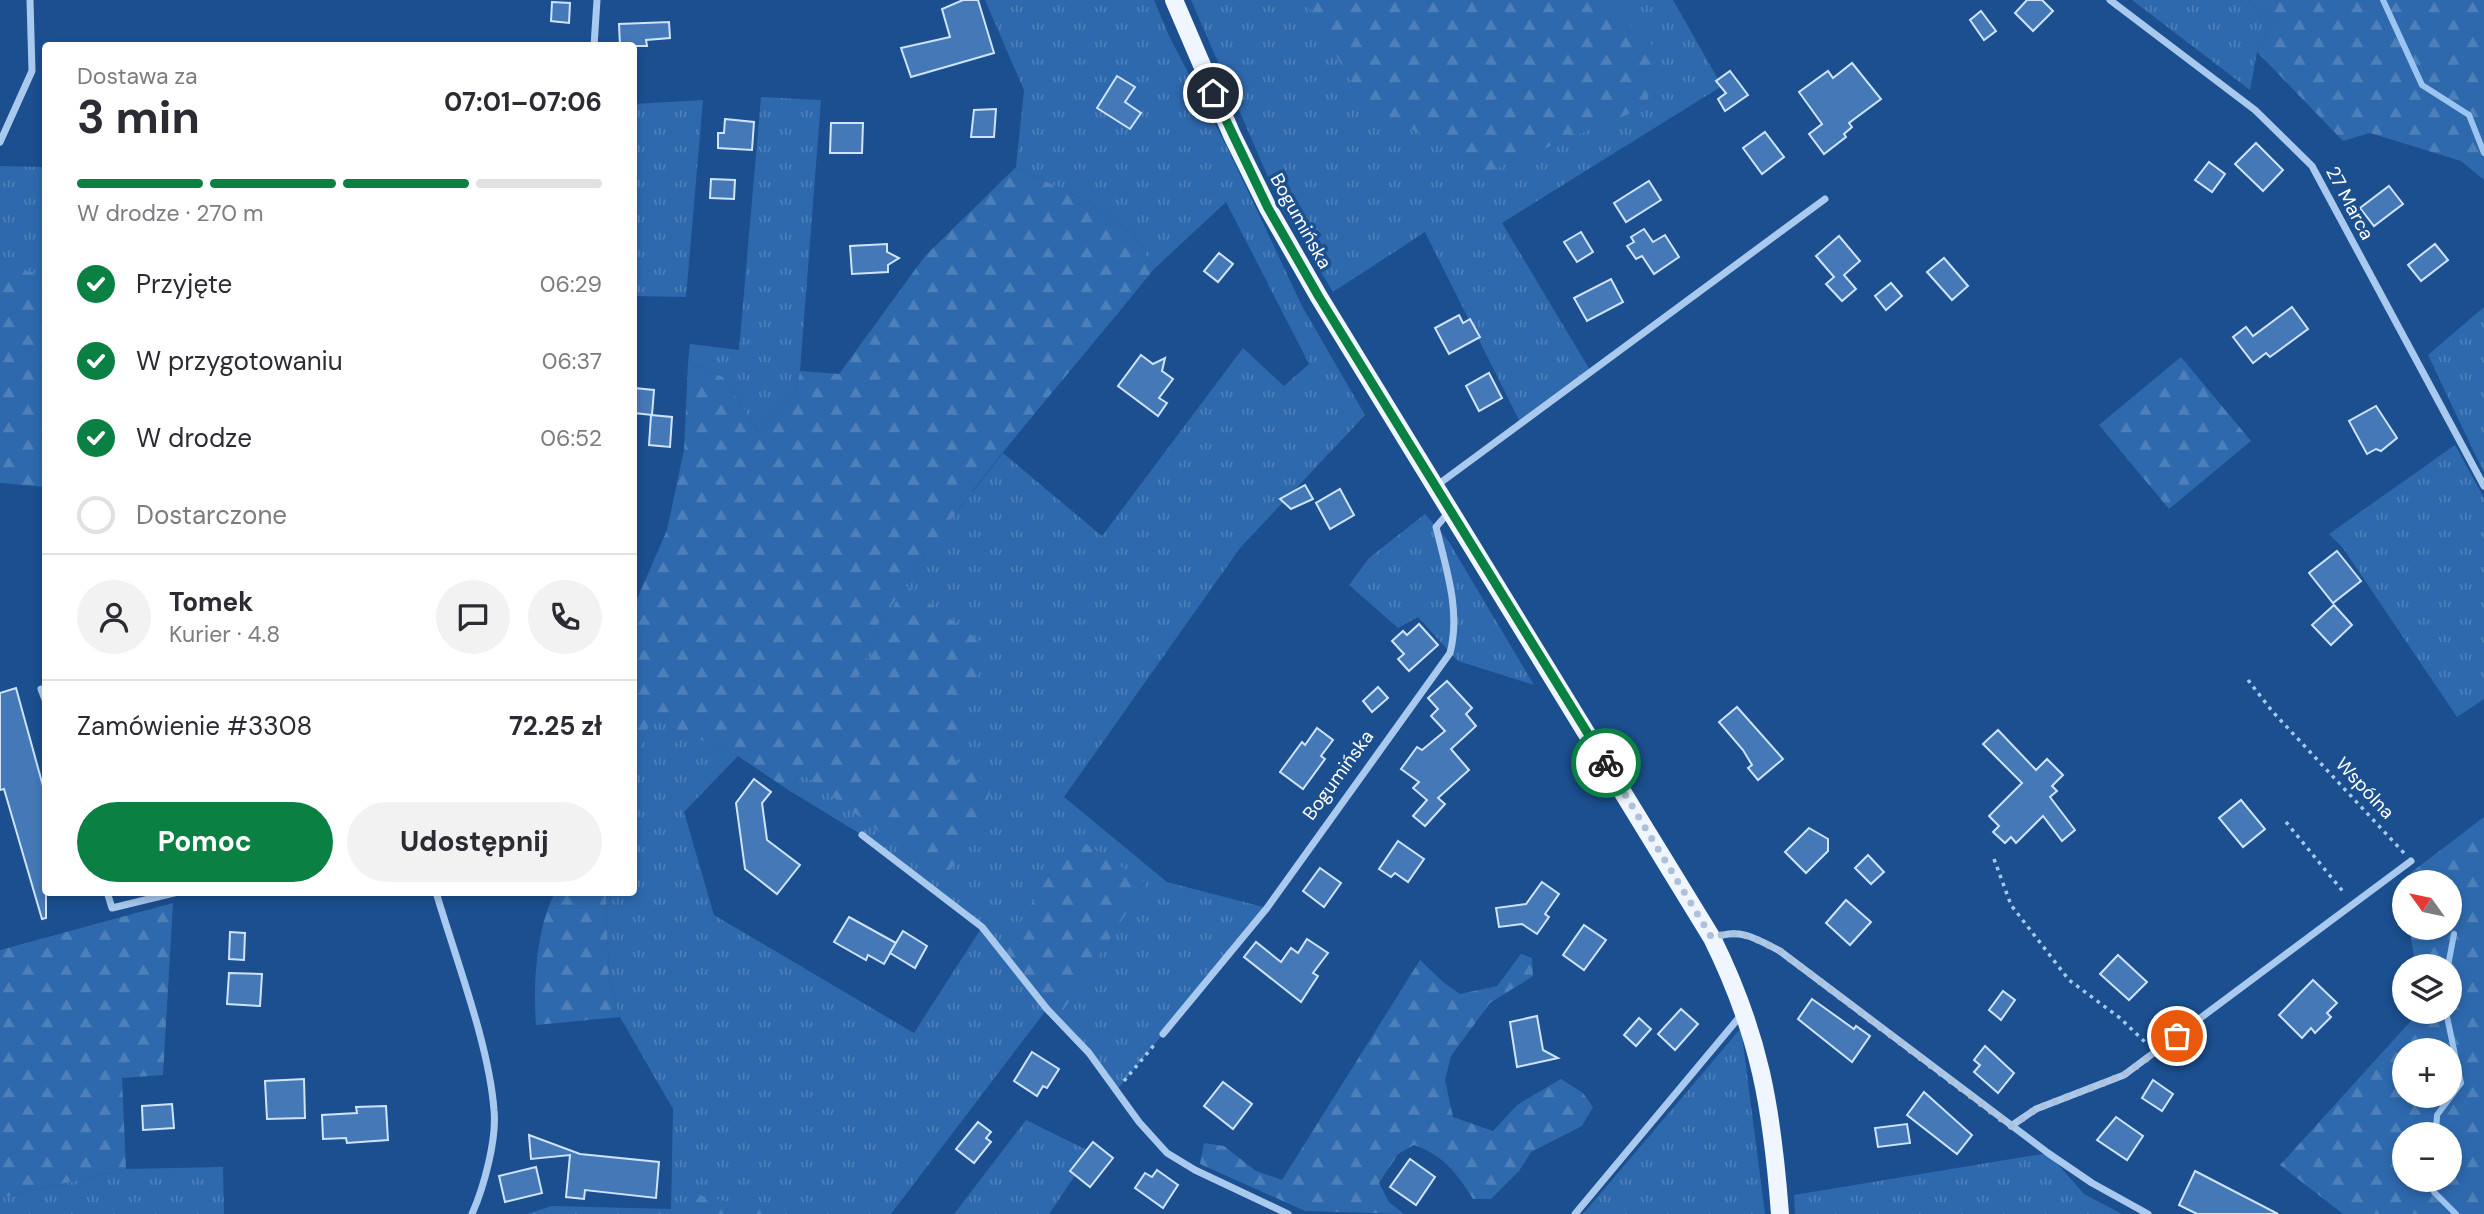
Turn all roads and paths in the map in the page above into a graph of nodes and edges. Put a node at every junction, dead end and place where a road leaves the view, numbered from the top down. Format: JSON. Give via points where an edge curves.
{"nodes":[{"id":1,"x":30,"y":0,"type":"edge"},
{"id":2,"x":597,"y":0,"type":"edge"},
{"id":3,"x":1174,"y":0,"type":"edge"},
{"id":4,"x":2110,"y":0,"type":"edge"},
{"id":5,"x":594,"y":42,"type":"edge"},
{"id":6,"x":0,"y":142,"type":"edge"},
{"id":7,"x":1825,"y":199,"type":"dead end"},
{"id":8,"x":2484,"y":485,"type":"edge"},
{"id":9,"x":1436,"y":486,"type":"junction"},
{"id":10,"x":1449,"y":512,"type":"junction"},
{"id":11,"x":2248,"y":680,"type":"dead end"},
{"id":12,"x":2286,"y":822,"type":"dead end"},
{"id":13,"x":862,"y":835,"type":"dead end"},
{"id":14,"x":1994,"y":859,"type":"dead end"},
{"id":15,"x":2411,"y":861,"type":"joint"},
{"id":16,"x":108,"y":896,"type":"edge"},
{"id":17,"x":162,"y":896,"type":"edge"},
{"id":18,"x":437,"y":896,"type":"edge"},
{"id":19,"x":2353,"y":904,"type":"junction"},
{"id":20,"x":1712,"y":938,"type":"junction"},
{"id":21,"x":1745,"y":1010,"type":"junction"},
{"id":22,"x":1163,"y":1034,"type":"joint"},
{"id":23,"x":2155,"y":1052,"type":"junction"},
{"id":24,"x":1116,"y":1091,"type":"junction"},
{"id":25,"x":2011,"y":1126,"type":"junction"},
{"id":26,"x":472,"y":1214,"type":"edge"},
{"id":27,"x":1288,"y":1214,"type":"edge"},
{"id":28,"x":1575,"y":1214,"type":"edge"},
{"id":29,"x":1780,"y":1214,"type":"edge"},
{"id":30,"x":2148,"y":1214,"type":"edge"}],
"edges":[{"from":1,"to":6,"type":"street","via":[[32,71]]},
{"from":2,"to":5,"type":"street"},
{"from":3,"to":9,"type":"main road","name":"Bogumińska","via":[[1268,208]]},
{"from":4,"to":8,"type":"street","name":"27 Marca","via":[[2255,110],[2312,166]]},
{"from":7,"to":9,"type":"street"},
{"from":9,"to":10,"type":"main road","name":"Bogumińska"},
{"from":10,"to":20,"type":"main road","name":"Bogumińska"},
{"from":10,"to":22,"type":"street","name":"Bogumińska","via":[[1436,527],[1453,600],[1455,635],[1450,653],[1267,908]]},
{"from":11,"to":15,"type":"path","name":"Wspólna"},
{"from":12,"to":19,"type":"path"},
{"from":13,"to":24,"type":"street","via":[[982,927]]},
{"from":14,"to":23,"type":"path","via":[[2011,905],[2069,980],[2120,1018]]},
{"from":15,"to":19,"type":"street"},
{"from":16,"to":17,"type":"street","via":[[112,908]]},
{"from":18,"to":26,"type":"street","via":[[476,1029],[494,1111],[481,1193]]},
{"from":19,"to":23,"type":"street"},
{"from":20,"to":21,"type":"main road","name":"Bogumińska"},
{"from":20,"to":25,"type":"street","via":[[1744,933],[1780,951]]},
{"from":21,"to":28,"type":"street"},
{"from":21,"to":29,"type":"main road","name":"Bogumińska","via":[[1775,1141]]},
{"from":22,"to":24,"type":"path"},
{"from":23,"to":25,"type":"street","via":[[2124,1075],[2036,1109]]},
{"from":24,"to":27,"type":"street","via":[[1167,1153]]},
{"from":25,"to":30,"type":"street","via":[[2092,1183]]}]}
